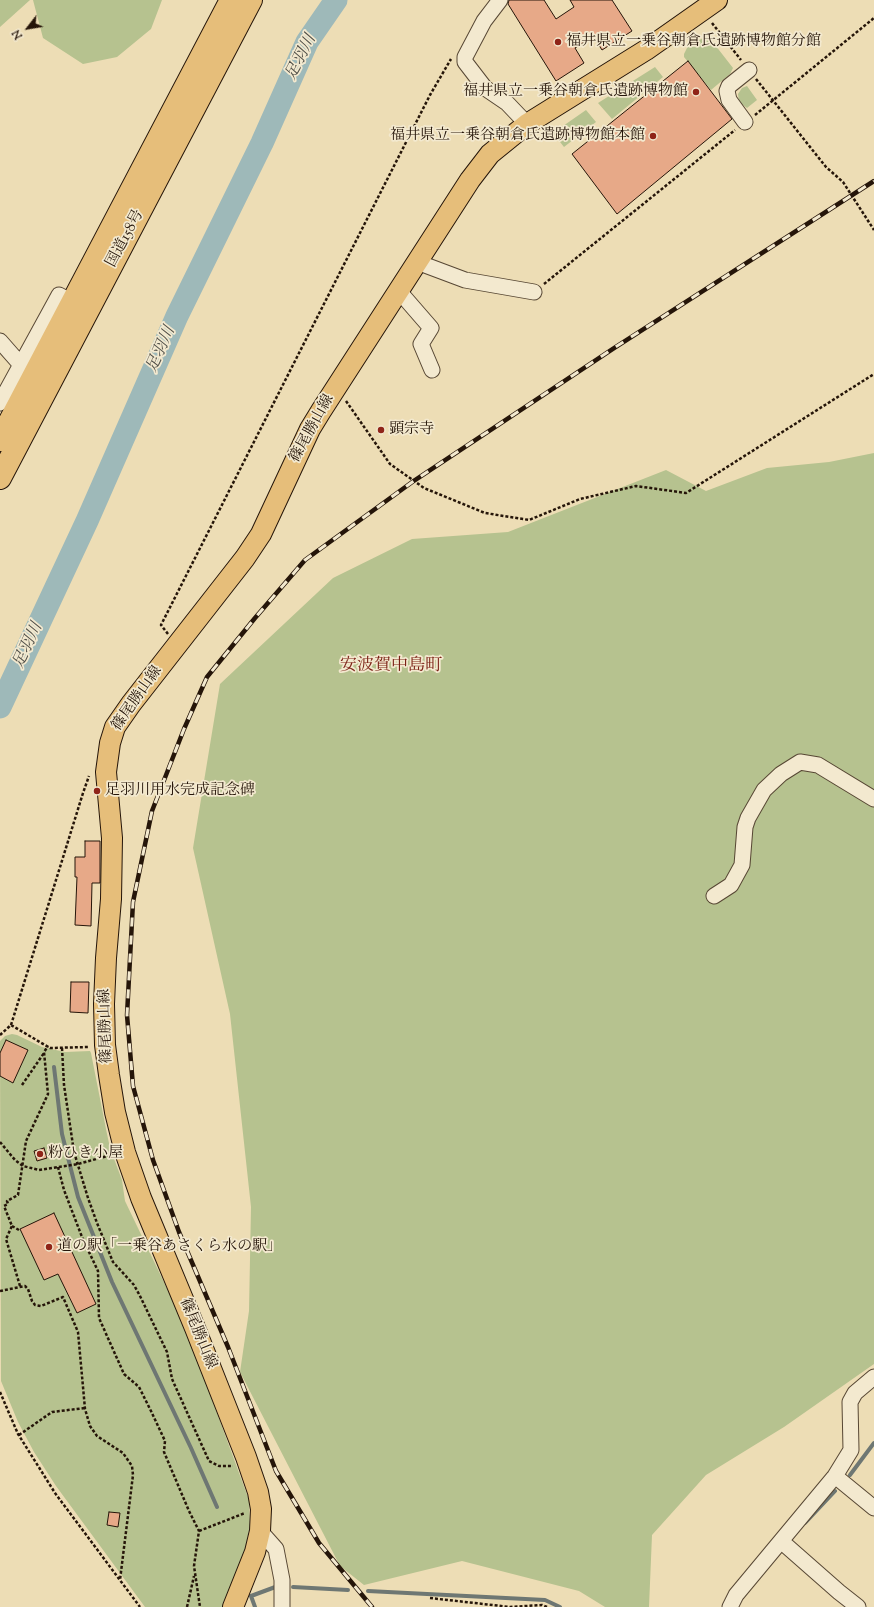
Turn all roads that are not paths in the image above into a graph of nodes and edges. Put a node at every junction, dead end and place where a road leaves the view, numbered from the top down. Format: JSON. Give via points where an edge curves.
{"nodes":[{"id":1,"x":231,"y":0,"type":"edge"},
{"id":2,"x":251,"y":0,"type":"edge"},
{"id":3,"x":500,"y":0,"type":"edge"},
{"id":4,"x":710,"y":5,"type":"edge"},
{"id":5,"x":749,"y":70,"type":"road end"},
{"id":6,"x":745,"y":122,"type":"road end"},
{"id":7,"x":527,"y":124,"type":"junction"},
{"id":8,"x":417,"y":262,"type":"junction"},
{"id":9,"x":398,"y":290,"type":"junction"},
{"id":10,"x":534,"y":292,"type":"road end"},
{"id":11,"x":80,"y":306,"type":"junction"},
{"id":12,"x":0,"y":341,"type":"edge"},
{"id":13,"x":21,"y":365,"type":"junction"},
{"id":14,"x":432,"y":370,"type":"dead end"},
{"id":15,"x":0,"y":403,"type":"edge"},
{"id":16,"x":0,"y":440,"type":"edge"},
{"id":17,"x":0,"y":478,"type":"edge"},
{"id":18,"x":874,"y":798,"type":"edge"},
{"id":19,"x":714,"y":896,"type":"dead end"},
{"id":20,"x":874,"y":1377,"type":"edge"},
{"id":21,"x":835,"y":1476,"type":"junction"},
{"id":22,"x":874,"y":1508,"type":"edge"},
{"id":23,"x":260,"y":1531,"type":"junction"},
{"id":24,"x":781,"y":1541,"type":"junction"},
{"id":25,"x":233,"y":1607,"type":"edge"},
{"id":26,"x":282,"y":1607,"type":"edge"},
{"id":27,"x":730,"y":1607,"type":"edge"},
{"id":28,"x":858,"y":1607,"type":"edge"}],
"edges":[{"from":1,"to":11,"type":"highway","name":"国道158号"},
{"from":2,"to":11,"type":"highway","name":"国道158号"},
{"from":3,"to":7,"type":"street","via":[[484,20],[465,57],[465,62],[485,88],[507,103]]},
{"from":4,"to":7,"type":"main road","name":"篠尾勝山線","via":[[646,50]]},
{"from":5,"to":6,"type":"street","via":[[729,86],[727,91],[729,100]]},
{"from":7,"to":8,"type":"main road","name":"篠尾勝山線","via":[[490,154],[470,180]]},
{"from":8,"to":9,"type":"main road","name":"篠尾勝山線"},
{"from":8,"to":10,"type":"street","via":[[465,280]]},
{"from":9,"to":14,"type":"street","via":[[431,328],[422,344]]},
{"from":9,"to":23,"type":"main road","name":"篠尾勝山線","via":[[310,429],[261,534],[228,581],[115,727],[106,772],[112,838],[104,1004],[105,1045],[115,1112],[125,1152],[141,1198],[250,1467],[261,1509]]},
{"from":11,"to":13,"type":"street","via":[[59,295]]},
{"from":11,"to":16,"type":"highway","name":"国道158号"},
{"from":11,"to":17,"type":"highway","name":"国道158号"},
{"from":12,"to":13,"type":"street"},
{"from":13,"to":15,"type":"street"},
{"from":18,"to":19,"type":"street","via":[[818,765],[800,762],[781,774],[764,790],[745,827],[742,865],[731,885]]},
{"from":20,"to":21,"type":"street","via":[[855,1393],[850,1402],[851,1450]]},
{"from":21,"to":22,"type":"street"},
{"from":21,"to":24,"type":"street"},
{"from":23,"to":25,"type":"main road","name":"篠尾勝山線","via":[[255,1552]]},
{"from":23,"to":26,"type":"street","via":[[276,1549],[282,1580]]},
{"from":24,"to":27,"type":"street","via":[[736,1595]]},
{"from":24,"to":28,"type":"street"}]}
